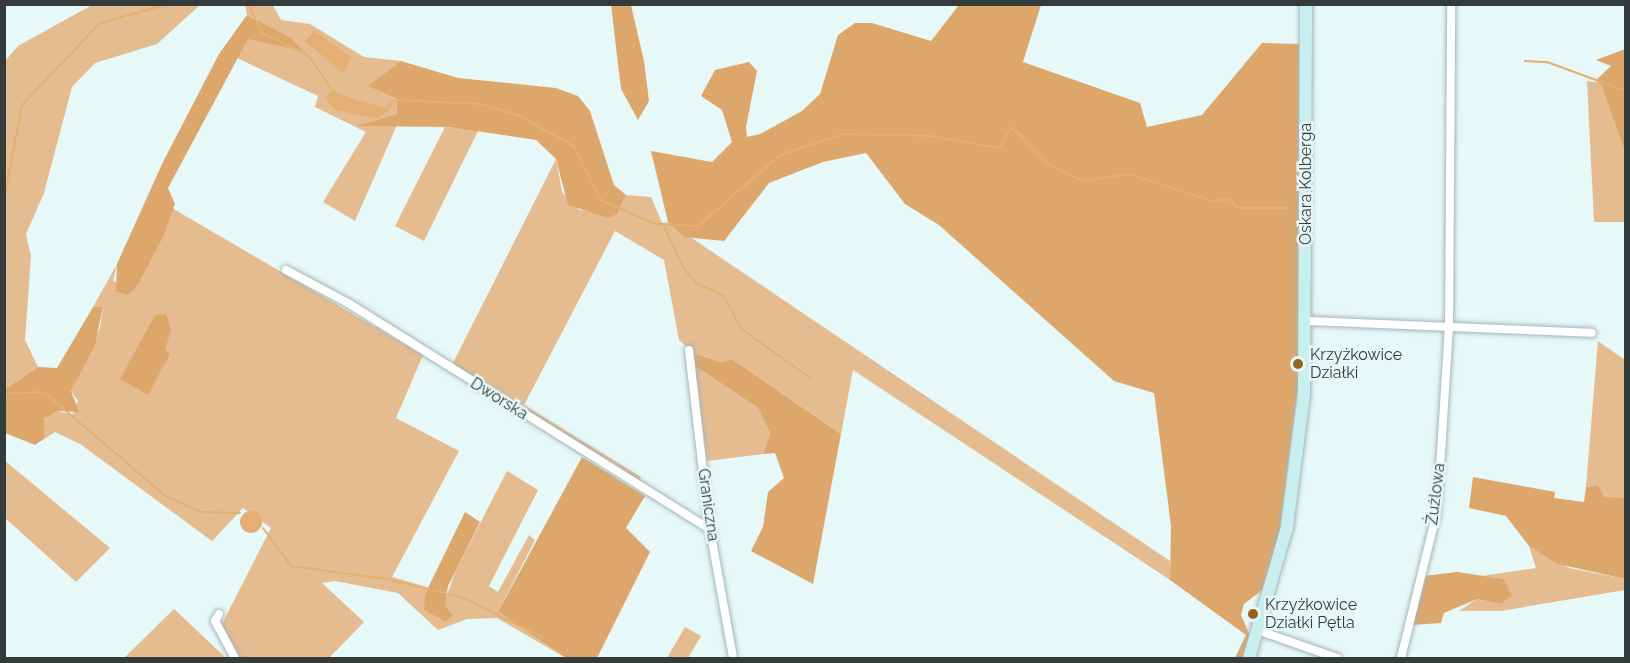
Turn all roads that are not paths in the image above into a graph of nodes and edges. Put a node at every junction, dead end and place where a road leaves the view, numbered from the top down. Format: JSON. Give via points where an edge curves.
{"nodes":[{"id":1,"x":1306,"y":4,"type":"edge"},
{"id":2,"x":1450,"y":4,"type":"edge"},
{"id":3,"x":286,"y":270,"type":"dead end"},
{"id":4,"x":1306,"y":321,"type":"junction"},
{"id":5,"x":1449,"y":325,"type":"junction"},
{"id":6,"x":1592,"y":333,"type":"dead end"},
{"id":7,"x":689,"y":350,"type":"dead end"},
{"id":8,"x":710,"y":529,"type":"junction"},
{"id":9,"x":219,"y":614,"type":"dead end"},
{"id":10,"x":1260,"y":631,"type":"junction"},
{"id":11,"x":235,"y":658,"type":"edge"},
{"id":12,"x":733,"y":658,"type":"edge"},
{"id":13,"x":1249,"y":658,"type":"edge"},
{"id":14,"x":1337,"y":658,"type":"edge"},
{"id":15,"x":1401,"y":658,"type":"edge"}],
"edges":[{"from":1,"to":4,"type":"main road","name":"Oskara Kolberga"},
{"from":2,"to":5,"type":"street","name":"Żużlowa"},
{"from":3,"to":8,"type":"street","name":"Dworska","via":[[348,303]]},
{"from":4,"to":5,"type":"street"},
{"from":4,"to":10,"type":"main road","name":"Oskara Kolberga","via":[[1306,363],[1287,527]]},
{"from":5,"to":6,"type":"street"},
{"from":5,"to":15,"type":"street","name":"Żużlowa","via":[[1436,515]]},
{"from":7,"to":8,"type":"street","name":"Graniczna"},
{"from":8,"to":12,"type":"street","name":"Graniczna"},
{"from":9,"to":11,"type":"street","via":[[215,621]]},
{"from":10,"to":13,"type":"main road"},
{"from":10,"to":14,"type":"street"}]}
